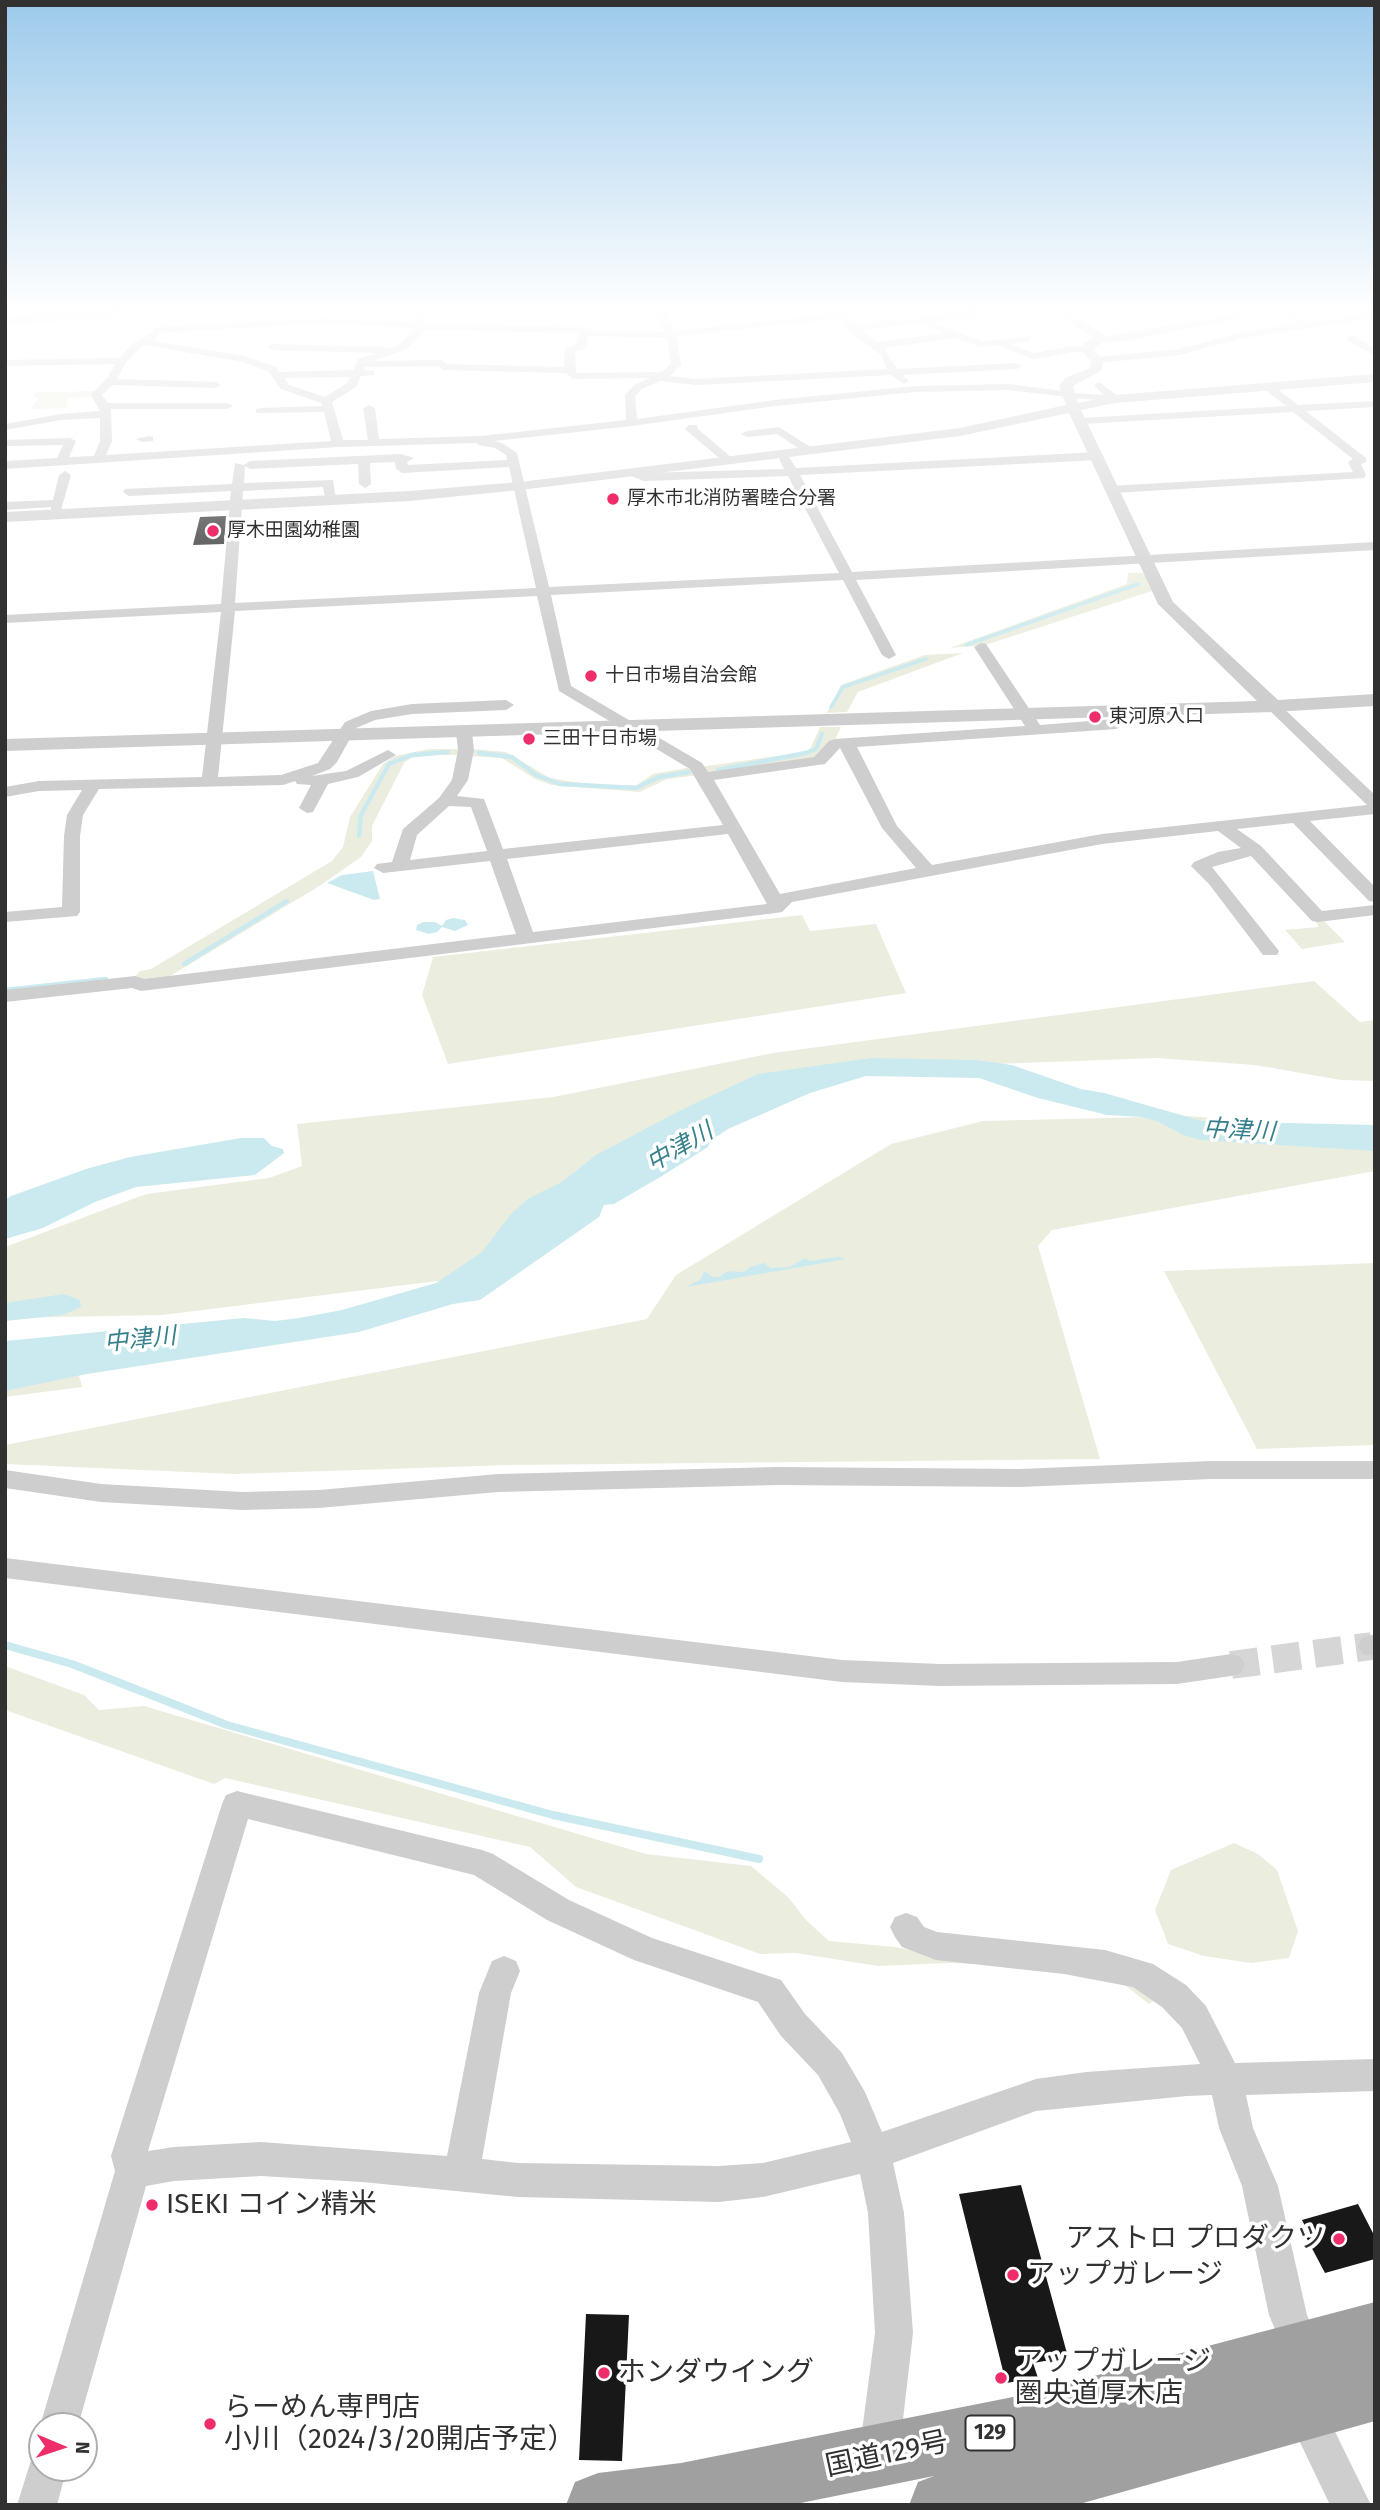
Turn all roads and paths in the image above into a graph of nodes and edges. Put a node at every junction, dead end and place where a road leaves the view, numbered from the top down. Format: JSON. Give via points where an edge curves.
{"nodes":[{"id":1,"x":106,"y":426,"type":"edge"},
{"id":2,"x":333,"y":426,"type":"edge"},
{"id":3,"x":372,"y":426,"type":"edge"},
{"id":4,"x":595,"y":426,"type":"edge"},
{"id":5,"x":991,"y":426,"type":"edge"},
{"id":6,"x":1084,"y":426,"type":"edge"},
{"id":7,"x":1321,"y":426,"type":"edge"},
{"id":8,"x":410,"y":427,"type":"dead end"},
{"id":9,"x":693,"y":427,"type":"dead end"},
{"id":10,"x":560,"y":430,"type":"junction"},
{"id":11,"x":747,"y":434,"type":"dead end"},
{"id":12,"x":147,"y":438,"type":"dead end"},
{"id":13,"x":5,"y":443,"type":"edge"},
{"id":14,"x":374,"y":443,"type":"junction"},
{"id":15,"x":411,"y":443,"type":"junction"},
{"id":16,"x":482,"y":443,"type":"junction"},
{"id":17,"x":338,"y":444,"type":"junction"},
{"id":18,"x":736,"y":445,"type":"dead end"},
{"id":19,"x":713,"y":448,"type":"junction"},
{"id":20,"x":808,"y":450,"type":"junction"},
{"id":21,"x":782,"y":454,"type":"junction"},
{"id":22,"x":142,"y":456,"type":"junction"},
{"id":23,"x":1098,"y":456,"type":"junction"},
{"id":24,"x":99,"y":457,"type":"junction"},
{"id":25,"x":1368,"y":459,"type":"edge"},
{"id":26,"x":364,"y":460,"type":"junction"},
{"id":27,"x":728,"y":460,"type":"junction"},
{"id":28,"x":62,"y":461,"type":"junction"},
{"id":29,"x":514,"y":463,"type":"junction"},
{"id":30,"x":5,"y":465,"type":"edge"},
{"id":31,"x":239,"y":466,"type":"junction"},
{"id":32,"x":222,"y":467,"type":"dead end"},
{"id":33,"x":792,"y":472,"type":"junction"},
{"id":34,"x":629,"y":473,"type":"junction"},
{"id":35,"x":49,"y":476,"type":"dead end"},
{"id":36,"x":365,"y":484,"type":"dead end"},
{"id":37,"x":238,"y":486,"type":"junction"},
{"id":38,"x":520,"y":486,"type":"junction"},
{"id":39,"x":1114,"y":489,"type":"junction"},
{"id":40,"x":330,"y":500,"type":"junction"},
{"id":41,"x":237,"y":505,"type":"junction"},
{"id":42,"x":5,"y":506,"type":"edge"},
{"id":43,"x":57,"y":509,"type":"junction"},
{"id":44,"x":125,"y":511,"type":"junction"},
{"id":45,"x":5,"y":517,"type":"edge"},
{"id":46,"x":1375,"y":546,"type":"edge"},
{"id":47,"x":1147,"y":561,"type":"junction"},
{"id":48,"x":847,"y":576,"type":"junction"},
{"id":49,"x":542,"y":592,"type":"junction"},
{"id":50,"x":228,"y":608,"type":"junction"},
{"id":51,"x":5,"y":620,"type":"edge"},
{"id":52,"x":981,"y":647,"type":"dead end"},
{"id":53,"x":889,"y":655,"type":"dead end"},
{"id":54,"x":1375,"y":700,"type":"edge"},
{"id":55,"x":506,"y":705,"type":"dead end"},
{"id":56,"x":1273,"y":706,"type":"junction"},
{"id":57,"x":1124,"y":710,"type":"junction"},
{"id":58,"x":1024,"y":713,"type":"junction"},
{"id":59,"x":630,"y":726,"type":"junction"},
{"id":60,"x":1036,"y":730,"type":"junction"},
{"id":61,"x":464,"y":732,"type":"junction"},
{"id":62,"x":342,"y":736,"type":"junction"},
{"id":63,"x":215,"y":739,"type":"junction"},
{"id":64,"x":847,"y":743,"type":"junction"},
{"id":65,"x":5,"y":746,"type":"edge"},
{"id":66,"x":388,"y":755,"type":"dead end"},
{"id":67,"x":704,"y":777,"type":"junction"},
{"id":68,"x":283,"y":780,"type":"junction"},
{"id":69,"x":322,"y":780,"type":"junction"},
{"id":70,"x":209,"y":783,"type":"junction"},
{"id":71,"x":93,"y":786,"type":"junction"},
{"id":72,"x":5,"y":792,"type":"edge"},
{"id":73,"x":445,"y":802,"type":"junction"},
{"id":74,"x":307,"y":808,"type":"dead end"},
{"id":75,"x":1372,"y":811,"type":"edge"},
{"id":76,"x":1296,"y":816,"type":"junction"},
{"id":77,"x":1220,"y":825,"type":"junction"},
{"id":78,"x":732,"y":829,"type":"junction"},
{"id":79,"x":1255,"y":850,"type":"junction"},
{"id":80,"x":496,"y":855,"type":"junction"},
{"id":81,"x":928,"y":871,"type":"junction"},
{"id":82,"x":1375,"y":897,"type":"edge"},
{"id":83,"x":780,"y":903,"type":"junction"},
{"id":84,"x":1375,"y":910,"type":"edge"},
{"id":85,"x":5,"y":917,"type":"edge"},
{"id":86,"x":526,"y":937,"type":"junction"},
{"id":87,"x":1266,"y":941,"type":"dead end"},
{"id":88,"x":5,"y":996,"type":"edge"},
{"id":89,"x":1375,"y":1470,"type":"edge"},
{"id":90,"x":5,"y":1479,"type":"edge"},
{"id":91,"x":5,"y":1567,"type":"edge"},
{"id":92,"x":1231,"y":1665,"type":"tunnel mouth"},
{"id":93,"x":906,"y":1927,"type":"dead end"},
{"id":94,"x":504,"y":1971,"type":"dead end"},
{"id":95,"x":1375,"y":2075,"type":"edge"},
{"id":96,"x":1225,"y":2079,"type":"junction"},
{"id":97,"x":874,"y":2154,"type":"junction"},
{"id":98,"x":134,"y":2171,"type":"junction"},
{"id":99,"x":461,"y":2175,"type":"junction"},
{"id":100,"x":1375,"y":2332,"type":"edge"},
{"id":101,"x":1302,"y":2350,"type":"junction"},
{"id":102,"x":1375,"y":2390,"type":"edge"},
{"id":103,"x":1304,"y":2411,"type":"junction"},
{"id":104,"x":63,"y":2412,"type":"edge"},
{"id":105,"x":879,"y":2457,"type":"junction"},
{"id":106,"x":43,"y":2482,"type":"edge"},
{"id":107,"x":37,"y":2505,"type":"edge"},
{"id":108,"x":598,"y":2505,"type":"edge"},
{"id":109,"x":941,"y":2505,"type":"edge"},
{"id":110,"x":1352,"y":2505,"type":"edge"}],
"edges":[{"from":1,"to":24,"type":"street","via":[[106,441]]},
{"from":2,"to":17,"type":"street"},
{"from":3,"to":14,"type":"street"},
{"from":4,"to":10,"type":"street"},
{"from":5,"to":20,"type":"street"},
{"from":6,"to":23,"type":"street"},
{"from":7,"to":25,"type":"street"},
{"from":8,"to":15,"type":"street"},
{"from":9,"to":19,"type":"street"},
{"from":10,"to":15,"type":"street"},
{"from":10,"to":16,"type":"street"},
{"from":11,"to":20,"type":"street","via":[[779,430]]},
{"from":12,"to":22,"type":"street"},
{"from":13,"to":28,"type":"street","via":[[70,441]]},
{"from":14,"to":15,"type":"street"},
{"from":14,"to":17,"type":"street"},
{"from":15,"to":16,"type":"street"},
{"from":16,"to":29,"type":"street","via":[[505,448]]},
{"from":17,"to":22,"type":"street","via":[[185,449]]},
{"from":18,"to":19,"type":"street"},
{"from":19,"to":27,"type":"street"},
{"from":20,"to":21,"type":"street"},
{"from":21,"to":27,"type":"street"},
{"from":21,"to":33,"type":"street"},
{"from":22,"to":24,"type":"street"},
{"from":23,"to":33,"type":"street"},
{"from":23,"to":39,"type":"street"},
{"from":24,"to":28,"type":"street"},
{"from":25,"to":39,"type":"street","via":[[1354,462],[1360,475],[1354,476]]},
{"from":26,"to":29,"type":"street","via":[[493,453],[499,463]]},
{"from":26,"to":31,"type":"street"},
{"from":26,"to":36,"type":"street"},
{"from":27,"to":34,"type":"street"},
{"from":28,"to":30,"type":"street"},
{"from":29,"to":38,"type":"street"},
{"from":31,"to":32,"type":"street"},
{"from":31,"to":37,"type":"street"},
{"from":33,"to":34,"type":"street","via":[[644,477]]},
{"from":33,"to":48,"type":"street"},
{"from":34,"to":38,"type":"street"},
{"from":35,"to":43,"type":"street","via":[[72,474]]},
{"from":37,"to":40,"type":"street","via":[[329,483]]},
{"from":37,"to":41,"type":"street"},
{"from":37,"to":44,"type":"street","via":[[130,487]]},
{"from":38,"to":40,"type":"street"},
{"from":38,"to":49,"type":"street"},
{"from":39,"to":47,"type":"street"},
{"from":40,"to":41,"type":"street"},
{"from":41,"to":44,"type":"street"},
{"from":41,"to":50,"type":"street"},
{"from":42,"to":43,"type":"street"},
{"from":43,"to":44,"type":"street"},
{"from":43,"to":45,"type":"street"},
{"from":46,"to":47,"type":"street"},
{"from":47,"to":48,"type":"street"},
{"from":47,"to":56,"type":"street","via":[[1171,611]]},
{"from":48,"to":49,"type":"street"},
{"from":48,"to":53,"type":"street"},
{"from":49,"to":50,"type":"street"},
{"from":49,"to":59,"type":"street","via":[[564,688]]},
{"from":50,"to":51,"type":"street"},
{"from":50,"to":63,"type":"street"},
{"from":52,"to":58,"type":"street"},
{"from":54,"to":56,"type":"street"},
{"from":55,"to":62,"type":"street","via":[[412,709],[371,716],[350,725]]},
{"from":56,"to":57,"type":"street"},
{"from":56,"to":75,"type":"street"},
{"from":57,"to":58,"type":"street"},
{"from":57,"to":60,"type":"street","via":[[1123,722]]},
{"from":58,"to":59,"type":"street"},
{"from":58,"to":60,"type":"street"},
{"from":59,"to":61,"type":"street"},
{"from":59,"to":67,"type":"street","via":[[696,766]]},
{"from":60,"to":64,"type":"street"},
{"from":61,"to":62,"type":"street"},
{"from":61,"to":73,"type":"street","via":[[460,780]]},
{"from":62,"to":63,"type":"street"},
{"from":62,"to":68,"type":"street","via":[[324,766]]},
{"from":63,"to":65,"type":"street"},
{"from":63,"to":70,"type":"street"},
{"from":64,"to":67,"type":"street","via":[[835,744],[819,761]]},
{"from":64,"to":81,"type":"street","via":[[890,828]]},
{"from":66,"to":69,"type":"street","via":[[352,774]]},
{"from":67,"to":78,"type":"street"},
{"from":68,"to":69,"type":"street"},
{"from":68,"to":70,"type":"street"},
{"from":69,"to":74,"type":"street"},
{"from":70,"to":71,"type":"street"},
{"from":71,"to":72,"type":"street","via":[[39,786]]},
{"from":71,"to":85,"type":"street","via":[[75,815],[71,912]]},
{"from":73,"to":80,"type":"street","via":[[478,802]]},
{"from":73,"to":80,"type":"street","via":[[409,833],[391,867]]},
{"from":75,"to":76,"type":"street"},
{"from":76,"to":77,"type":"street"},
{"from":76,"to":82,"type":"street"},
{"from":77,"to":79,"type":"street"},
{"from":77,"to":81,"type":"street","via":[[1102,839]]},
{"from":78,"to":80,"type":"street"},
{"from":78,"to":83,"type":"street","via":[[775,902]]},
{"from":79,"to":84,"type":"street","via":[[1318,917]]},
{"from":79,"to":87,"type":"street","via":[[1200,866]]},
{"from":80,"to":86,"type":"street"},
{"from":81,"to":83,"type":"street","via":[[786,898]]},
{"from":83,"to":86,"type":"street","via":[[776,908]]},
{"from":86,"to":88,"type":"street","via":[[141,985]]},
{"from":89,"to":90,"type":"street","via":[[498,1483],[242,1501],[101,1493]]},
{"from":91,"to":92,"type":"street","via":[[842,1671],[1178,1673]]},
{"from":93,"to":96,"type":"street","via":[[913,1937],[936,1946],[1105,1965],[1141,1974],[1174,1996],[1194,2017]]},
{"from":94,"to":99,"type":"street","via":[[495,1993]]},
{"from":95,"to":96,"type":"street"},
{"from":96,"to":97,"type":"street","via":[[1036,2095]]},
{"from":96,"to":101,"type":"street","via":[[1236,2128],[1260,2186],[1288,2315]]},
{"from":97,"to":98,"type":"street","via":[[830,2064],[769,1991],[645,1950],[558,1910],[482,1863],[236,1804],[129,2156]]},
{"from":97,"to":99,"type":"street","via":[[763,2180],[719,2184]]},
{"from":97,"to":105,"type":"street","via":[[886,2213],[894,2333]]},
{"from":98,"to":99,"type":"street","via":[[261,2159]]},
{"from":98,"to":104,"type":"street"},
{"from":100,"to":101,"type":"highway","name":"国道129号","number":"129"},
{"from":101,"to":105,"type":"highway","name":"国道129号","number":"129","via":[[1018,2427]]},
{"from":102,"to":103,"type":"highway"},
{"from":103,"to":109,"type":"highway"},
{"from":103,"to":110,"type":"street"},
{"from":105,"to":108,"type":"highway","name":"国道129号","number":"129","via":[[681,2496]]},
{"from":106,"to":107,"type":"street"}]}
